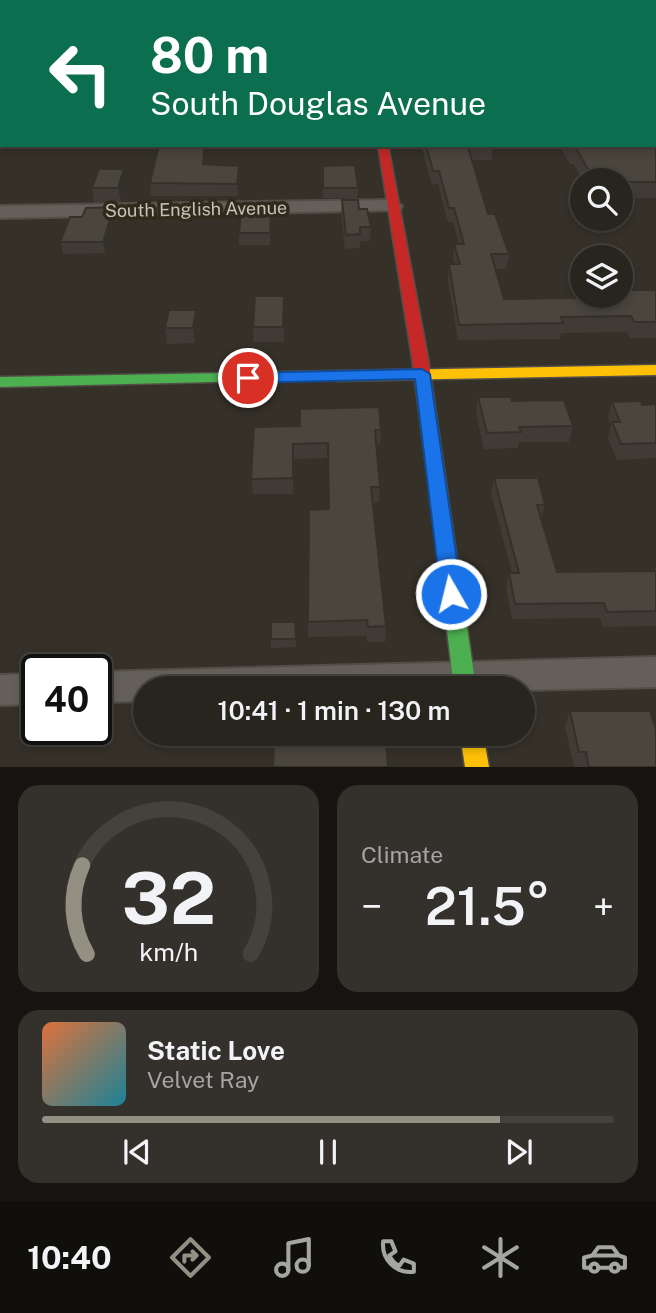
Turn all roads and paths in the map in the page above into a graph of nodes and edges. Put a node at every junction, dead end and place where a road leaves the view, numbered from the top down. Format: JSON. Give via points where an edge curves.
{"nodes":[{"id":1,"x":383,"y":147,"type":"edge"},
{"id":2,"x":393,"y":206,"type":"junction"},
{"id":3,"x":0,"y":212,"type":"edge"},
{"id":4,"x":656,"y":370,"type":"edge"},
{"id":5,"x":422,"y":374,"type":"junction"},
{"id":6,"x":0,"y":382,"type":"edge"},
{"id":7,"x":656,"y":673,"type":"edge"},
{"id":8,"x":463,"y":676,"type":"edge"},
{"id":9,"x":535,"y":679,"type":"edge"},
{"id":10,"x":112,"y":687,"type":"edge"},
{"id":11,"x":133,"y":687,"type":"edge"},
{"id":12,"x":21,"y":689,"type":"edge"},
{"id":13,"x":0,"y":690,"type":"edge"},
{"id":14,"x":473,"y":746,"type":"edge"},
{"id":15,"x":477,"y":767,"type":"edge"}],
"edges":[{"from":1,"to":2,"type":"street"},
{"from":2,"to":3,"type":"street","name":"South English Avenue"},
{"from":2,"to":5,"type":"street"},
{"from":4,"to":5,"type":"street"},
{"from":5,"to":6,"type":"street"},
{"from":5,"to":8,"type":"street"},
{"from":7,"to":9,"type":"street"},
{"from":10,"to":11,"type":"street"},
{"from":12,"to":13,"type":"street"},
{"from":14,"to":15,"type":"street"}]}
